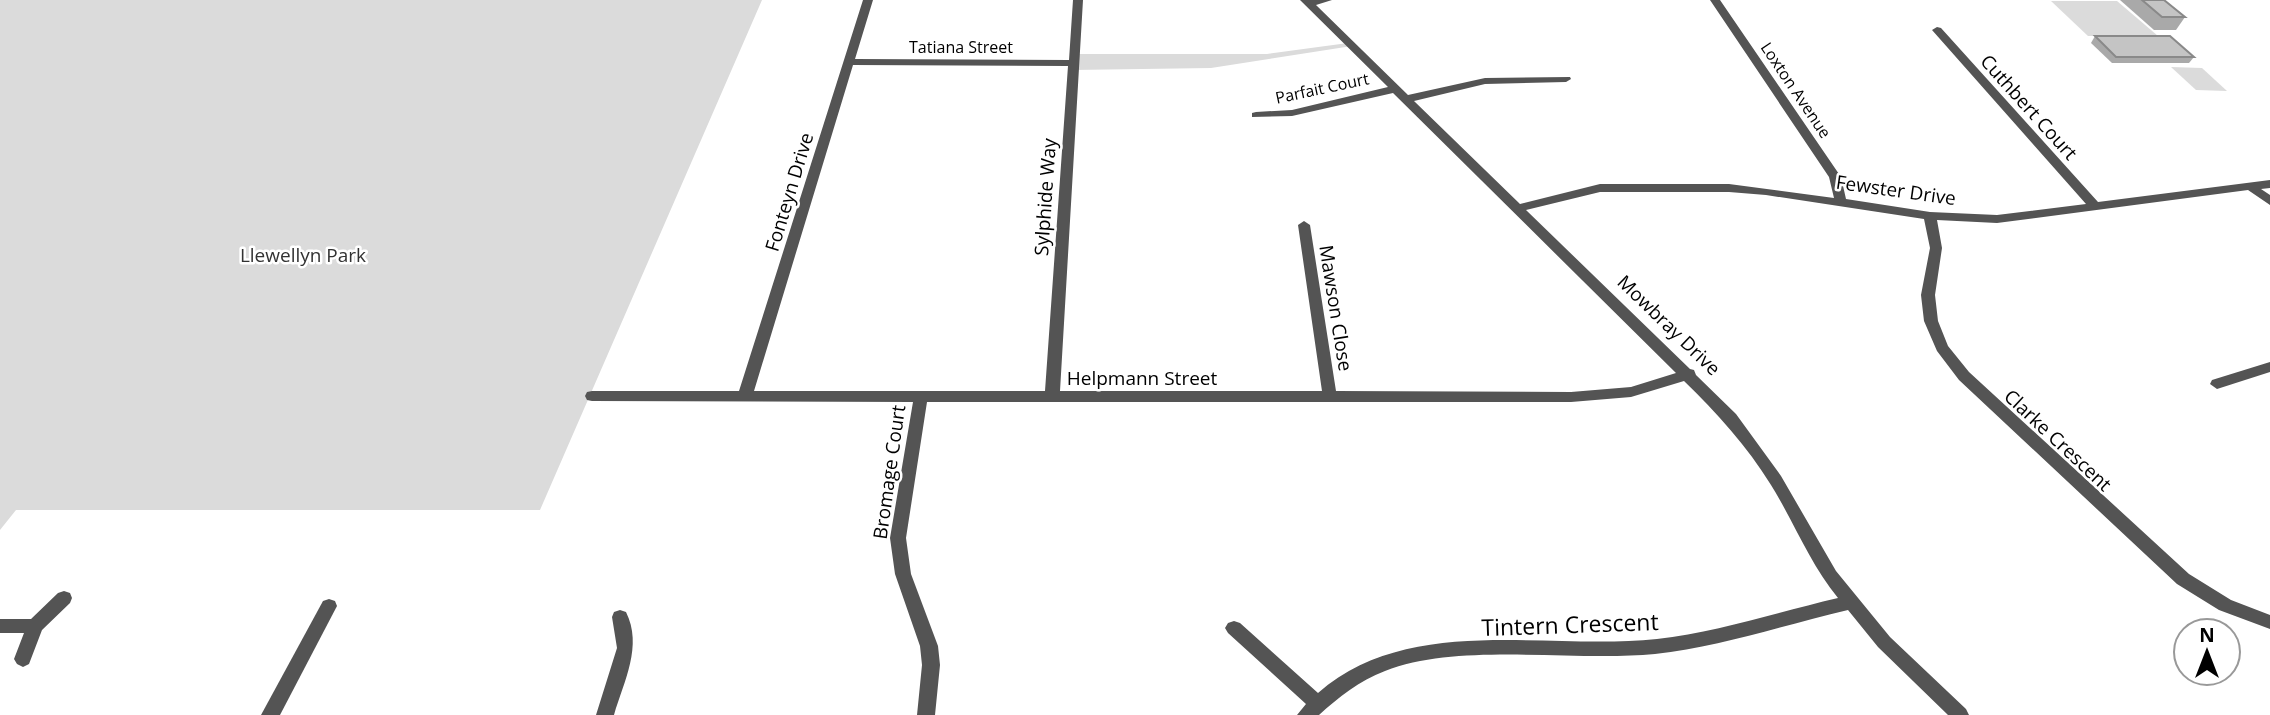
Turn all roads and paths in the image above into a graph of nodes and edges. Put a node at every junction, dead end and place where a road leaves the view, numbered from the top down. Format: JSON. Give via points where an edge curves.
{"nodes":[{"id":1,"x":868,"y":0,"type":"edge"},
{"id":2,"x":1078,"y":0,"type":"edge"},
{"id":3,"x":1327,"y":0,"type":"edge"},
{"id":4,"x":1715,"y":0,"type":"edge"},
{"id":5,"x":1307,"y":2,"type":"edge"},
{"id":6,"x":1937,"y":30,"type":"dead end"},
{"id":7,"x":849,"y":62,"type":"junction"},
{"id":8,"x":1073,"y":63,"type":"junction"},
{"id":9,"x":1566,"y":79,"type":"dead end"},
{"id":10,"x":1395,"y":89,"type":"junction"},
{"id":11,"x":1406,"y":99,"type":"junction"},
{"id":12,"x":1256,"y":115,"type":"dead end"},
{"id":13,"x":2270,"y":184,"type":"edge"},
{"id":14,"x":2251,"y":187,"type":"junction"},
{"id":15,"x":2270,"y":201,"type":"edge"},
{"id":16,"x":1841,"y":202,"type":"junction"},
{"id":17,"x":2096,"y":207,"type":"junction"},
{"id":18,"x":1518,"y":208,"type":"junction"},
{"id":19,"x":1930,"y":216,"type":"junction"},
{"id":20,"x":1304,"y":225,"type":"dead end"},
{"id":21,"x":2270,"y":367,"type":"edge"},
{"id":22,"x":1689,"y":374,"type":"junction"},
{"id":23,"x":2217,"y":384,"type":"dead end"},
{"id":24,"x":592,"y":396,"type":"dead end"},
{"id":25,"x":745,"y":396,"type":"junction"},
{"id":26,"x":921,"y":397,"type":"junction"},
{"id":27,"x":1052,"y":397,"type":"junction"},
{"id":28,"x":1330,"y":397,"type":"junction"},
{"id":29,"x":64,"y":598,"type":"dead end"},
{"id":30,"x":1850,"y":602,"type":"junction"},
{"id":31,"x":329,"y":606,"type":"dead end"},
{"id":32,"x":620,"y":617,"type":"dead end"},
{"id":33,"x":2270,"y":622,"type":"edge"},
{"id":34,"x":0,"y":626,"type":"edge"},
{"id":35,"x":35,"y":626,"type":"junction"},
{"id":36,"x":1234,"y":628,"type":"dead end"},
{"id":37,"x":23,"y":659,"type":"dead end"},
{"id":38,"x":1312,"y":709,"type":"edge"},
{"id":39,"x":270,"y":715,"type":"edge"},
{"id":40,"x":605,"y":715,"type":"edge"},
{"id":41,"x":926,"y":715,"type":"edge"},
{"id":42,"x":1960,"y":715,"type":"edge"}],
"edges":[{"from":1,"to":7,"type":"street","name":"Fonteyn Drive"},
{"from":2,"to":8,"type":"street","name":"Sylphide Way"},
{"from":3,"to":5,"type":"street"},
{"from":4,"to":16,"type":"street","name":"Loxton Avenue","via":[[1835,177]]},
{"from":5,"to":10,"type":"street","name":"Mowbray Drive"},
{"from":6,"to":17,"type":"street","name":"Cuthbert Court"},
{"from":7,"to":8,"type":"street","name":"Tatiana Street"},
{"from":7,"to":25,"type":"street","name":"Fonteyn Drive"},
{"from":8,"to":27,"type":"street","name":"Sylphide Way"},
{"from":9,"to":11,"type":"street","via":[[1485,81]]},
{"from":10,"to":11,"type":"street","name":"Mowbray Drive"},
{"from":10,"to":12,"type":"street","name":"Parfait Court","via":[[1292,113]]},
{"from":11,"to":18,"type":"street","name":"Mowbray Drive"},
{"from":13,"to":14,"type":"street","name":"Fewster Drive"},
{"from":14,"to":15,"type":"street"},
{"from":14,"to":17,"type":"street","name":"Fewster Drive"},
{"from":16,"to":18,"type":"street","name":"Fewster Drive","via":[[1747,189],[1614,188],[1587,189]]},
{"from":16,"to":19,"type":"street","name":"Fewster Drive"},
{"from":17,"to":19,"type":"street","name":"Fewster Drive","via":[[1997,219]]},
{"from":18,"to":22,"type":"street","name":"Mowbray Drive"},
{"from":19,"to":33,"type":"street","name":"Clarke Crescent","via":[[1936,248],[1928,295],[1931,321],[1942,348],[1964,376],[2183,579],[2225,605]]},
{"from":20,"to":28,"type":"street","name":"Mawson Close"},
{"from":21,"to":23,"type":"street"},
{"from":22,"to":28,"type":"street","name":"Helpmann Street","via":[[1647,388],[1595,396]]},
{"from":22,"to":30,"type":"street","name":"Mowbray Drive","via":[[1756,449],[1818,558]]},
{"from":24,"to":25,"type":"street","name":"Helpmann Street"},
{"from":25,"to":26,"type":"street","name":"Helpmann Street"},
{"from":26,"to":27,"type":"street","name":"Helpmann Street"},
{"from":26,"to":41,"type":"street","name":"Bromage Court","via":[[898,538],[904,574],[929,646]]},
{"from":27,"to":28,"type":"street","name":"Helpmann Street"},
{"from":29,"to":35,"type":"street"},
{"from":30,"to":38,"type":"street","name":"Tintern Crescent","via":[[1660,646],[1411,654],[1367,669]]},
{"from":30,"to":42,"type":"street","name":"Mowbray Drive","via":[[1884,642]]},
{"from":31,"to":39,"type":"street"},
{"from":32,"to":40,"type":"street","via":[[626,648]]},
{"from":34,"to":35,"type":"street"},
{"from":35,"to":37,"type":"street"},
{"from":36,"to":38,"type":"street"}]}
